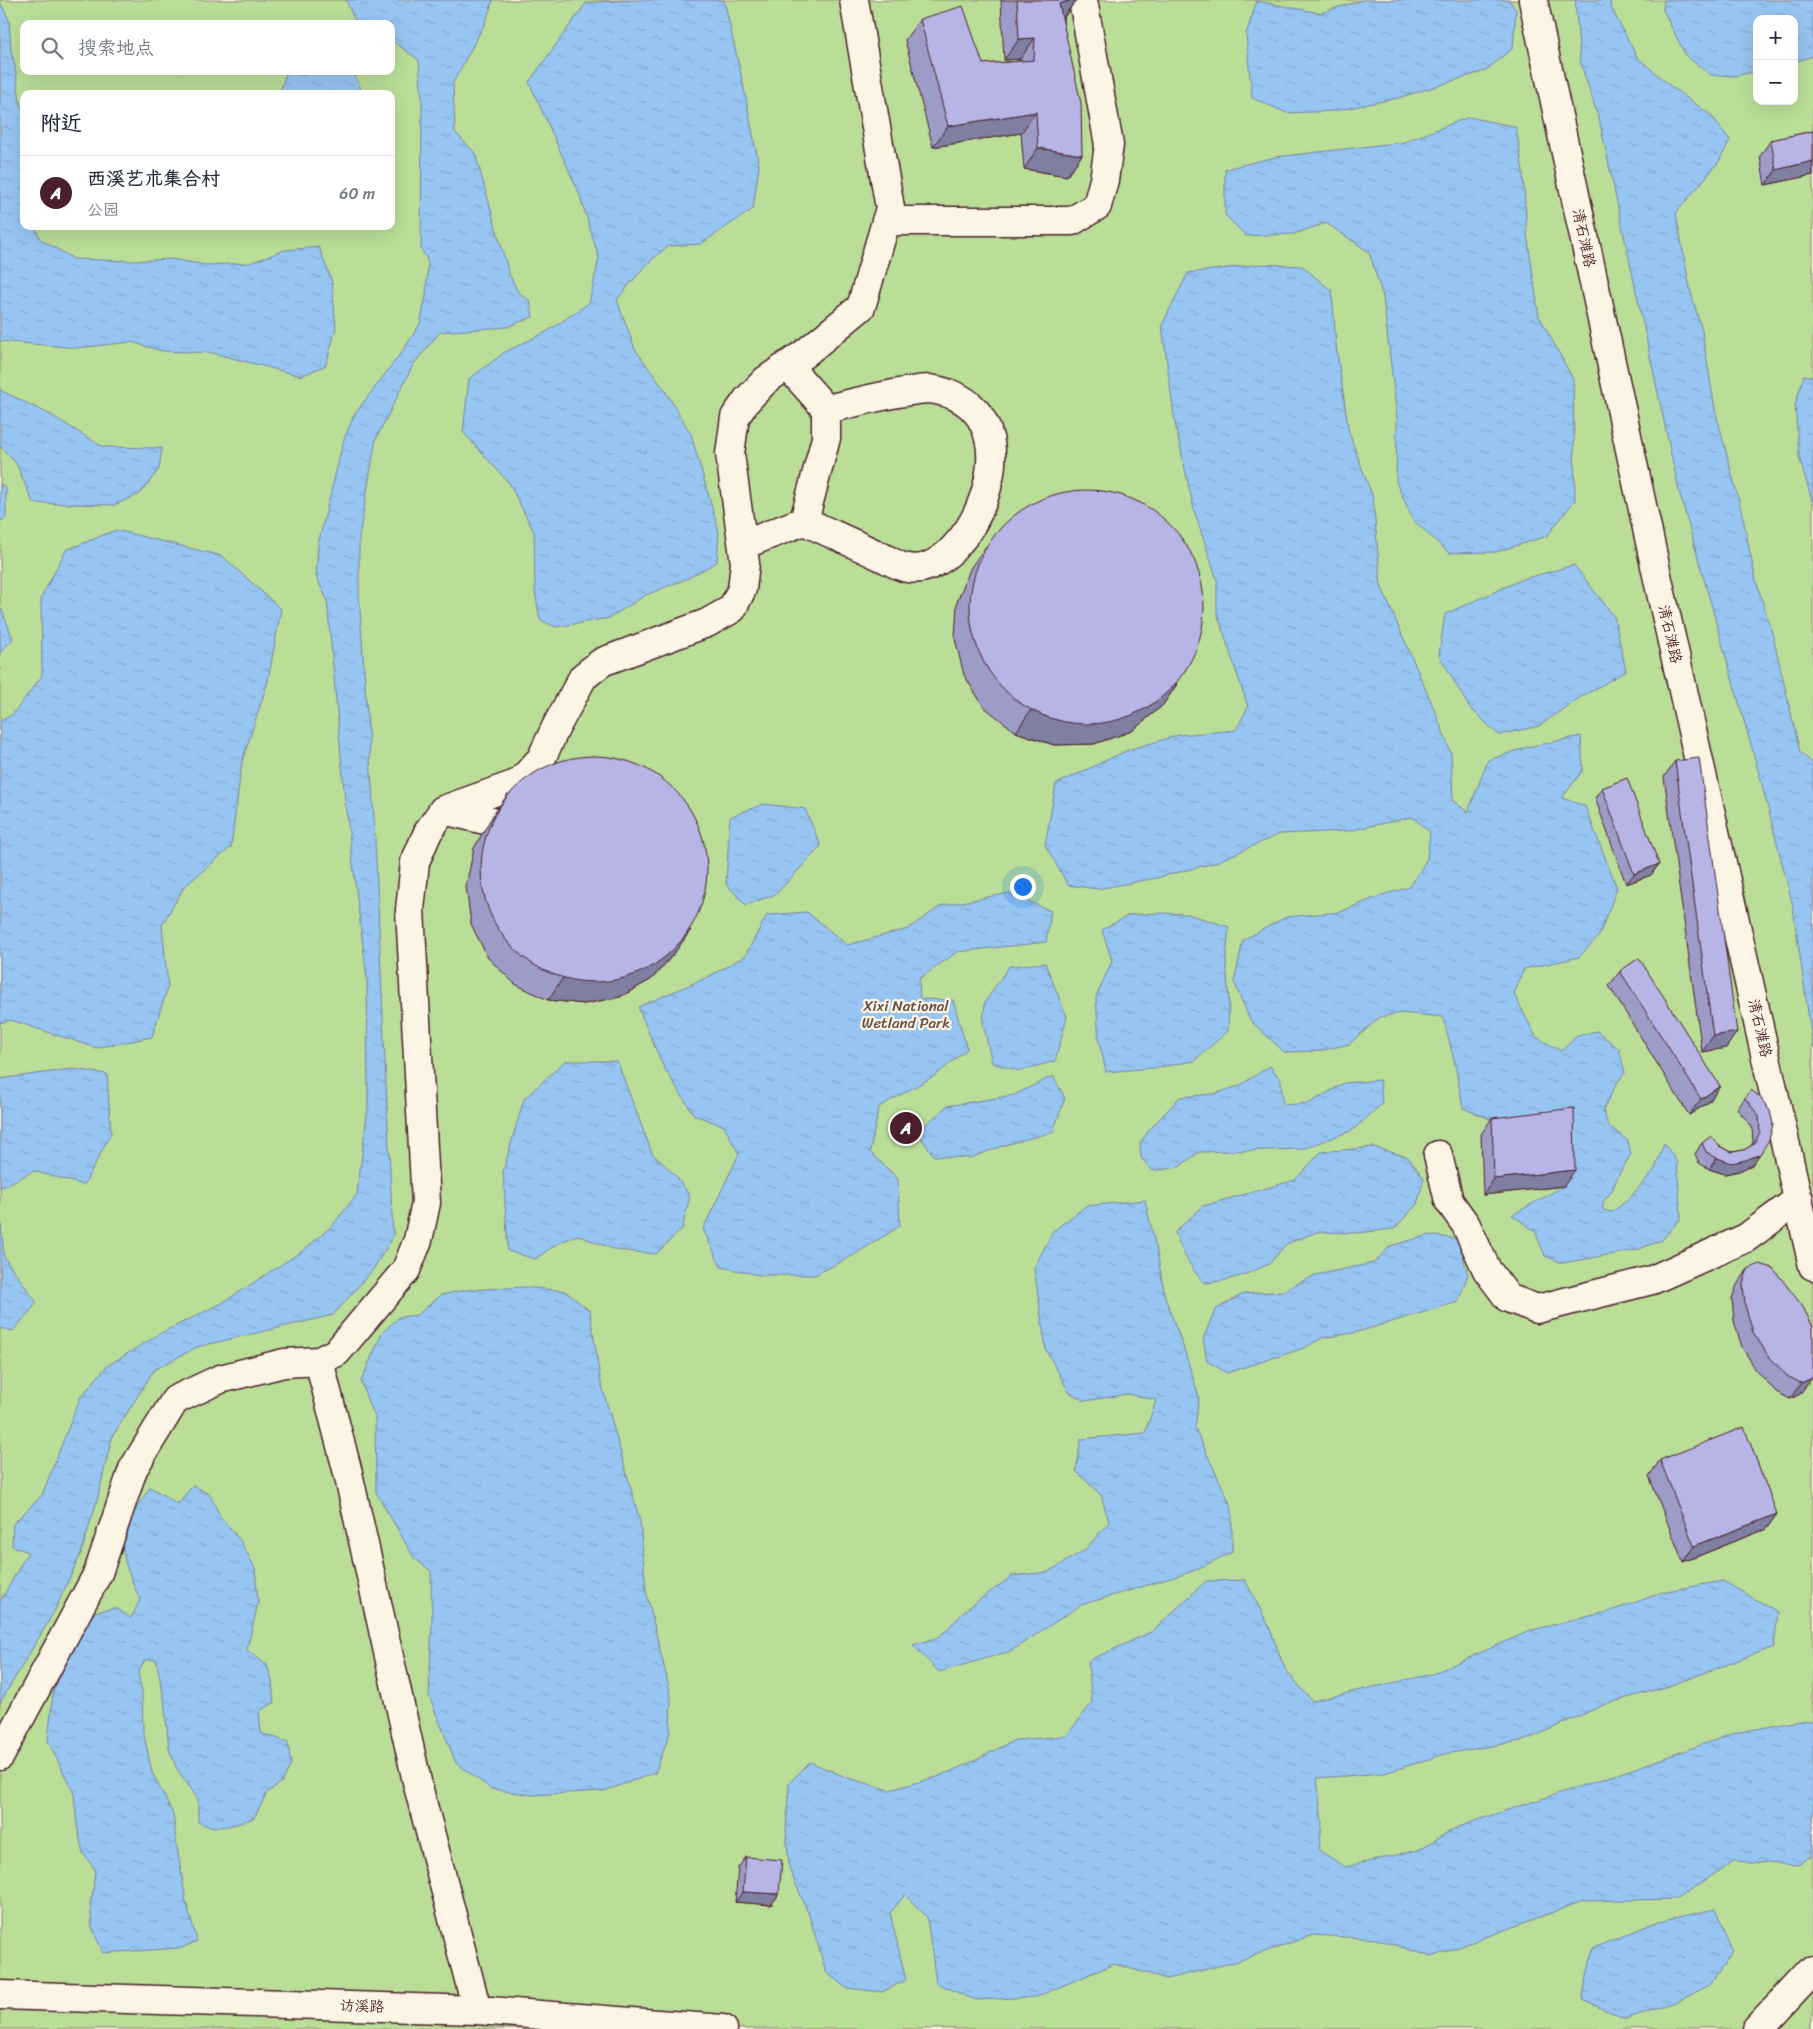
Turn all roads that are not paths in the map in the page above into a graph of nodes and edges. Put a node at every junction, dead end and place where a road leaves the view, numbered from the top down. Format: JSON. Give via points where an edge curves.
{"nodes":[{"id":1,"x":854,"y":0,"type":"edge"},
{"id":2,"x":1083,"y":0,"type":"edge"},
{"id":3,"x":1533,"y":0,"type":"edge"},
{"id":4,"x":886,"y":222,"type":"junction"},
{"id":5,"x":787,"y":365,"type":"junction"},
{"id":6,"x":826,"y":409,"type":"junction"},
{"id":7,"x":804,"y":521,"type":"junction"},
{"id":8,"x":743,"y":545,"type":"junction"},
{"id":9,"x":443,"y":810,"type":"junction"},
{"id":10,"x":532,"y":861,"type":"edge"},
{"id":11,"x":1438,"y":1155,"type":"dead end"},
{"id":12,"x":1799,"y":1199,"type":"junction"},
{"id":13,"x":1813,"y":1266,"type":"edge"},
{"id":14,"x":318,"y":1361,"type":"junction"},
{"id":15,"x":0,"y":1756,"type":"edge"},
{"id":16,"x":1813,"y":1970,"type":"edge"},
{"id":17,"x":0,"y":1995,"type":"edge"},
{"id":18,"x":477,"y":2010,"type":"junction"},
{"id":19,"x":723,"y":2029,"type":"edge"},
{"id":20,"x":1758,"y":2029,"type":"edge"}],
"edges":[{"from":1,"to":4,"type":"street","via":[[890,208]]},
{"from":2,"to":4,"type":"street","via":[[1109,145],[1097,206],[1072,221]]},
{"from":3,"to":12,"type":"street","name":"清石滩路","via":[[1661,593]]},
{"from":4,"to":5,"type":"street","via":[[861,308]]},
{"from":5,"to":6,"type":"street"},
{"from":5,"to":8,"type":"street","via":[[766,380],[735,417],[730,454]]},
{"from":6,"to":7,"type":"street","via":[[826,438]]},
{"from":6,"to":7,"type":"street","via":[[894,393],[929,389],[958,396],[982,417],[992,451],[988,488],[973,524],[949,553],[928,567],[908,568]]},
{"from":7,"to":8,"type":"street"},
{"from":8,"to":9,"type":"street","via":[[746,563],[742,589],[732,609],[707,623],[602,662],[583,677],[542,759],[520,783]]},
{"from":9,"to":10,"type":"street","via":[[497,823]]},
{"from":9,"to":14,"type":"street","via":[[428,832],[416,862],[410,910],[426,1203],[418,1240],[406,1270],[336,1352]]},
{"from":11,"to":12,"type":"street","via":[[1449,1201],[1466,1225],[1487,1270],[1508,1298],[1537,1309],[1652,1280],[1746,1238]]},
{"from":12,"to":13,"type":"street","name":"清石滩路"},
{"from":14,"to":15,"type":"street","via":[[284,1363],[220,1379],[175,1400],[133,1469],[98,1573]]},
{"from":14,"to":18,"type":"street","via":[[348,1473],[418,1786]]},
{"from":16,"to":20,"type":"street"},
{"from":17,"to":18,"type":"street","name":"访溪路"},
{"from":18,"to":19,"type":"street","name":"访溪路"}]}
